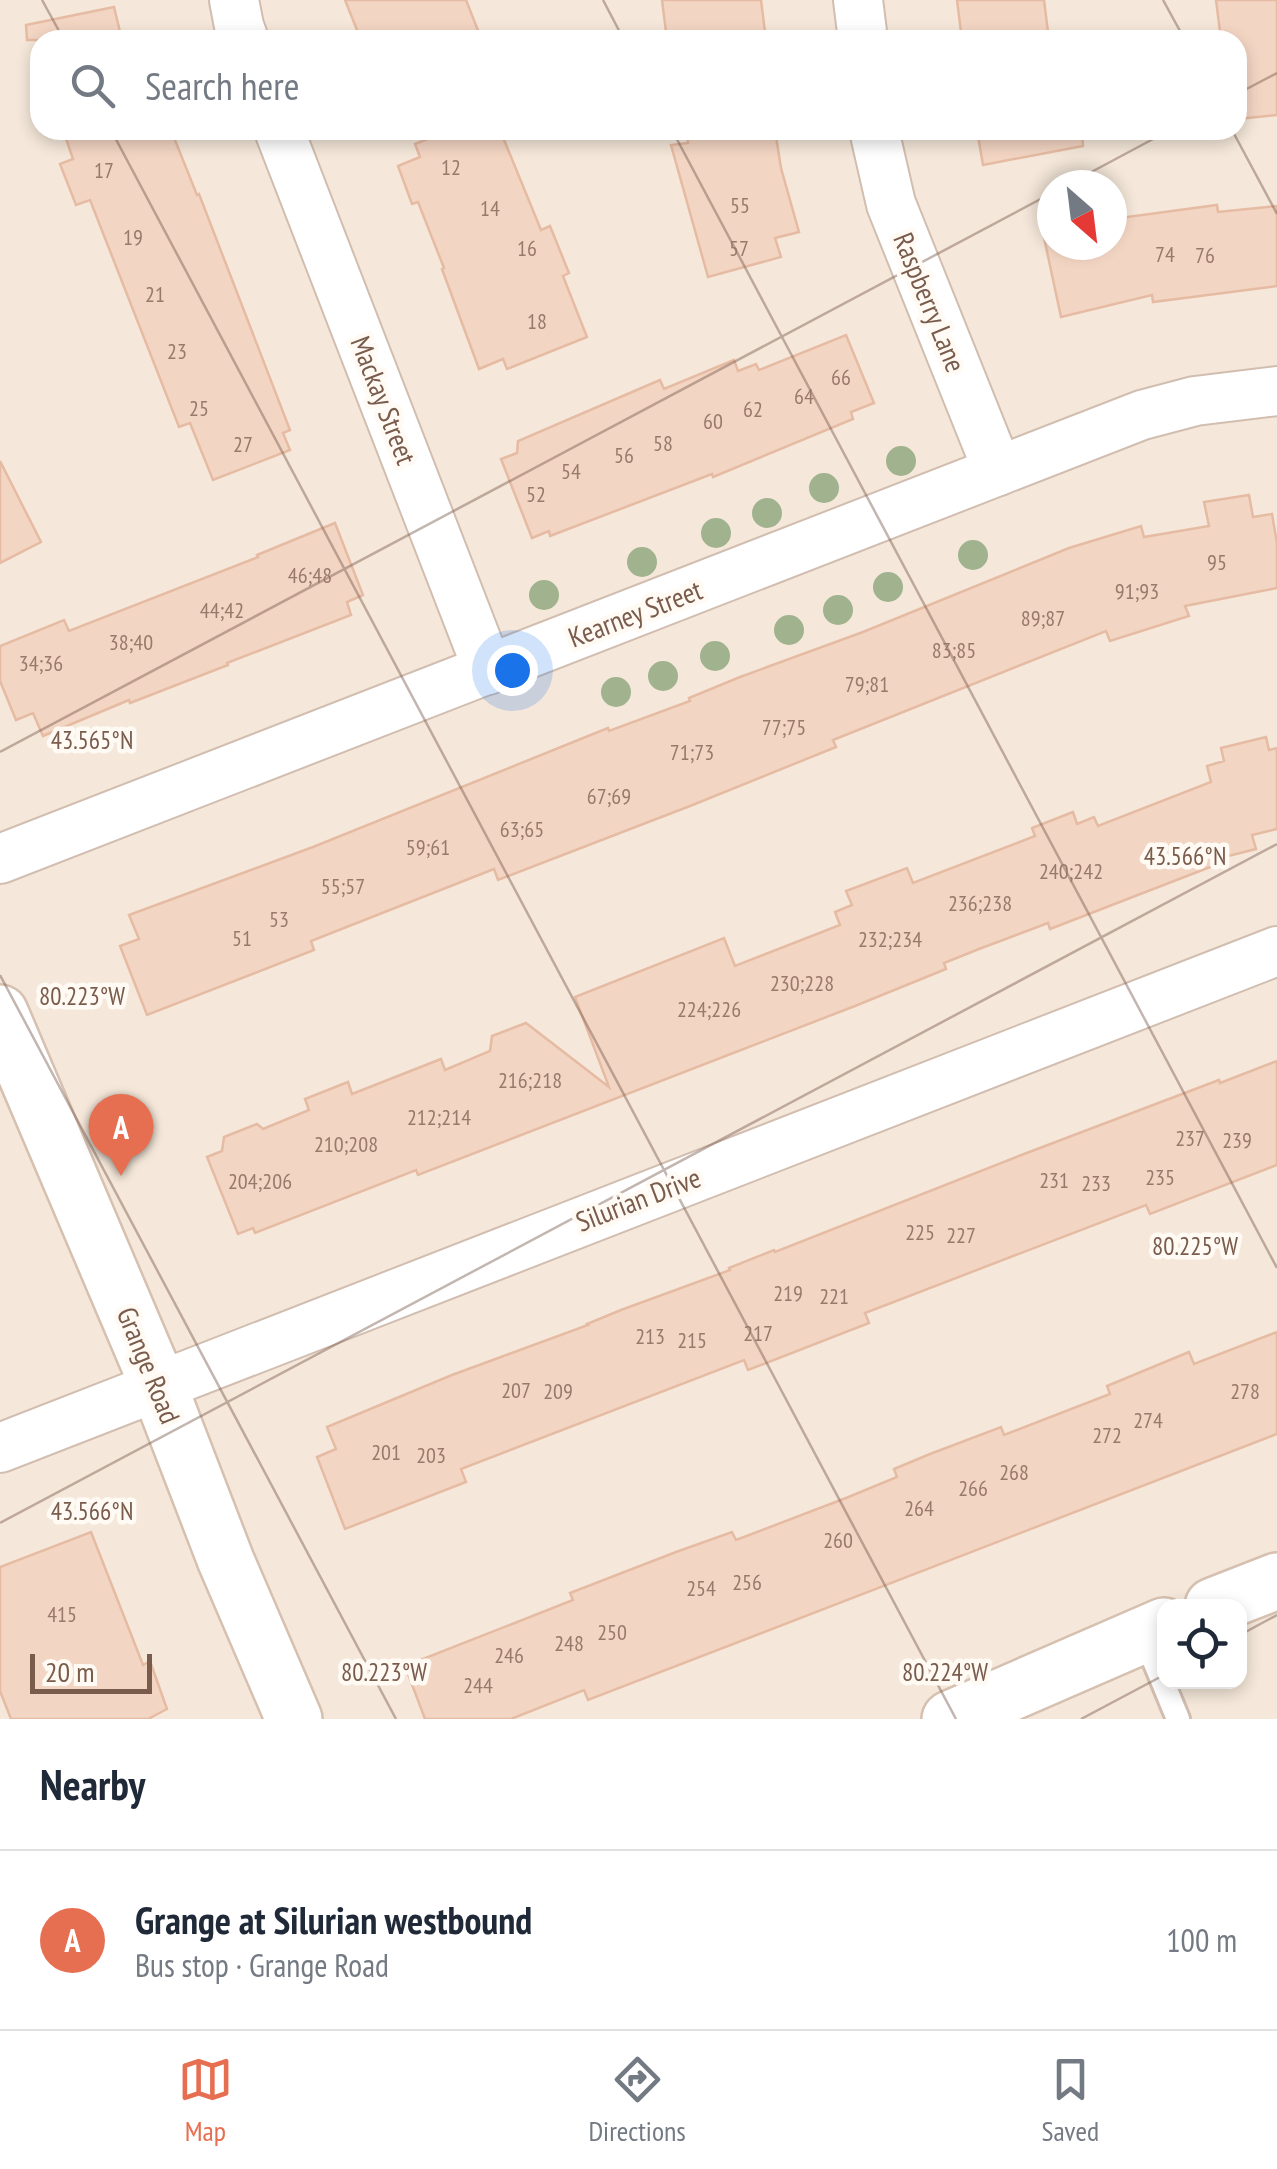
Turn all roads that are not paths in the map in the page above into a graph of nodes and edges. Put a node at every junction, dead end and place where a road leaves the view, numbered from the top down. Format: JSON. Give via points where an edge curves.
{"nodes":[{"id":1,"x":234,"y":0,"type":"edge"},
{"id":2,"x":858,"y":0,"type":"edge"},
{"id":3,"x":240,"y":30,"type":"edge"},
{"id":4,"x":862,"y":30,"type":"edge"},
{"id":5,"x":283,"y":140,"type":"edge"},
{"id":6,"x":876,"y":140,"type":"edge"},
{"id":7,"x":1277,"y":392,"type":"edge"},
{"id":8,"x":998,"y":471,"type":"junction"},
{"id":9,"x":488,"y":670,"type":"junction"},
{"id":10,"x":0,"y":859,"type":"edge"},
{"id":11,"x":1277,"y":951,"type":"edge"},
{"id":12,"x":0,"y":1013,"type":"edge"},
{"id":13,"x":159,"y":1387,"type":"junction"},
{"id":14,"x":0,"y":1448,"type":"edge"},
{"id":15,"x":1277,"y":1581,"type":"edge"},
{"id":16,"x":1231,"y":1599,"type":"edge"},
{"id":17,"x":1154,"y":1630,"type":"edge"},
{"id":18,"x":294,"y":1719,"type":"edge"},
{"id":19,"x":950,"y":1719,"type":"edge"},
{"id":20,"x":1178,"y":1719,"type":"edge"}],
"edges":[{"from":1,"to":3,"type":"street"},
{"from":2,"to":4,"type":"street"},
{"from":5,"to":9,"type":"street","name":"Mackay Street"},
{"from":6,"to":8,"type":"street","name":"Raspberry Lane","via":[[890,204]]},
{"from":7,"to":8,"type":"street","name":"Kearney Street","via":[[1195,400]]},
{"from":8,"to":9,"type":"street","name":"Kearney Street"},
{"from":9,"to":10,"type":"street","name":"Kearney Street"},
{"from":11,"to":13,"type":"street","name":"Silurian Drive"},
{"from":12,"to":13,"type":"main road","name":"Grange Road"},
{"from":13,"to":14,"type":"street","name":"Silurian Drive"},
{"from":13,"to":18,"type":"main road","name":"Grange Road"},
{"from":15,"to":16,"type":"main road"},
{"from":17,"to":19,"type":"main road"},
{"from":17,"to":20,"type":"lane"}]}
